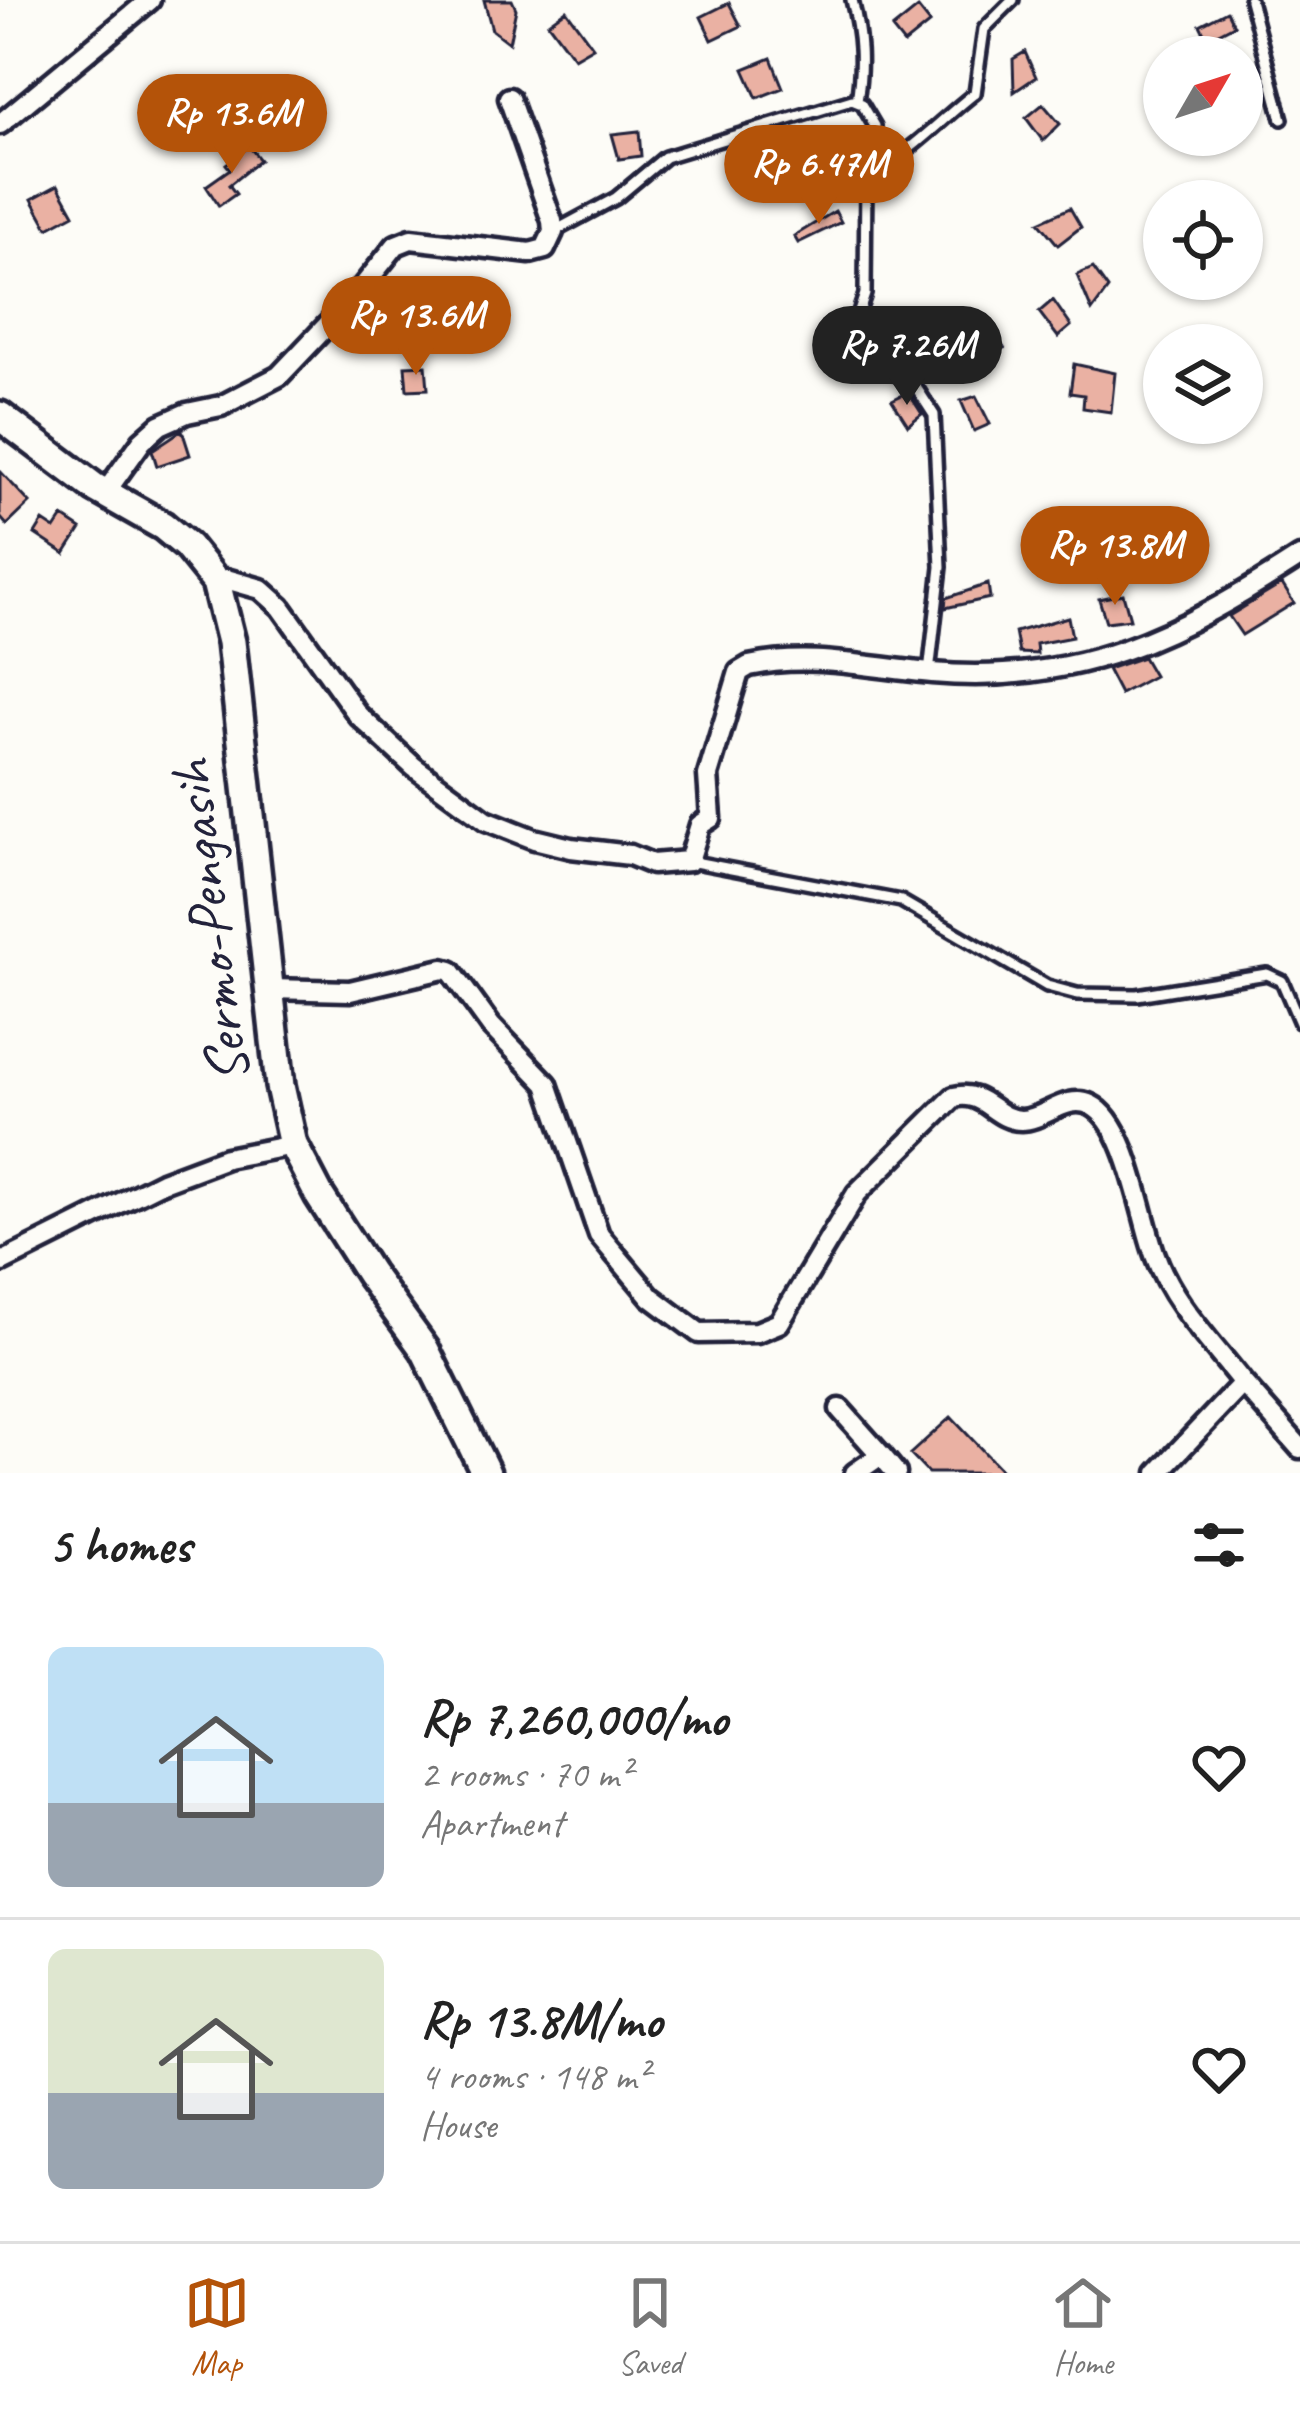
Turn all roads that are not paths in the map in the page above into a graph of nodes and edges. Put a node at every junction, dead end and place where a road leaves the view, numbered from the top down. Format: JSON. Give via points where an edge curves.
{"nodes":[{"id":1,"x":150,"y":0,"type":"edge"},
{"id":2,"x":852,"y":0,"type":"edge"},
{"id":3,"x":1012,"y":0,"type":"edge"},
{"id":4,"x":1250,"y":0,"type":"edge"},
{"id":5,"x":509,"y":98,"type":"dead end"},
{"id":6,"x":857,"y":101,"type":"junction"},
{"id":7,"x":1282,"y":118,"type":"dead end"},
{"id":8,"x":0,"y":124,"type":"edge"},
{"id":9,"x":866,"y":176,"type":"junction"},
{"id":10,"x":553,"y":232,"type":"junction"},
{"id":11,"x":0,"y":416,"type":"edge"},
{"id":12,"x":105,"y":493,"type":"junction"},
{"id":13,"x":1300,"y":557,"type":"edge"},
{"id":14,"x":216,"y":582,"type":"junction"},
{"id":15,"x":928,"y":673,"type":"junction"},
{"id":16,"x":689,"y":861,"type":"junction"},
{"id":17,"x":270,"y":989,"type":"junction"},
{"id":18,"x":1300,"y":1023,"type":"edge"},
{"id":19,"x":293,"y":1145,"type":"junction"},
{"id":20,"x":0,"y":1263,"type":"edge"},
{"id":21,"x":1243,"y":1383,"type":"junction"},
{"id":22,"x":840,"y":1409,"type":"dead end"},
{"id":23,"x":1300,"y":1448,"type":"edge"},
{"id":24,"x":881,"y":1455,"type":"junction"},
{"id":25,"x":486,"y":1473,"type":"edge"},
{"id":26,"x":854,"y":1473,"type":"edge"},
{"id":27,"x":896,"y":1473,"type":"edge"},
{"id":28,"x":1158,"y":1473,"type":"edge"}],
"edges":[{"from":1,"to":8,"type":"street"},
{"from":2,"to":6,"type":"lane","via":[[861,33]]},
{"from":3,"to":9,"type":"lane","via":[[984,29],[975,93],[898,160]]},
{"from":4,"to":7,"type":"lane"},
{"from":5,"to":10,"type":"street"},
{"from":6,"to":9,"type":"lane","via":[[875,126]]},
{"from":6,"to":10,"type":"lane","via":[[665,157],[616,198]]},
{"from":9,"to":15,"type":"lane","via":[[865,295],[851,336],[887,371],[912,381],[934,416],[941,567]]},
{"from":10,"to":12,"type":"street","via":[[535,253],[443,241],[396,244],[279,376],[160,425]]},
{"from":11,"to":12,"type":"main road","name":"Sermo-Pengasih"},
{"from":12,"to":14,"type":"main road","name":"Sermo-Pengasih","via":[[164,526]]},
{"from":13,"to":15,"type":"street","via":[[1202,617],[1093,661],[1030,675]]},
{"from":14,"to":16,"type":"street","via":[[261,589],[358,716],[486,820],[572,848],[652,864]]},
{"from":14,"to":17,"type":"main road","name":"Sermo-Pengasih","via":[[231,642]]},
{"from":15,"to":16,"type":"street","via":[[830,661],[762,663],[739,672],[708,775],[711,818],[700,825]]},
{"from":16,"to":18,"type":"lane","via":[[902,901],[1047,986],[1077,994],[1137,995],[1267,974],[1282,981]]},
{"from":17,"to":19,"type":"main road","name":"Sermo-Pengasih"},
{"from":17,"to":21,"type":"street","via":[[350,991],[451,971],[552,1094],[599,1235],[669,1313],[715,1336],[778,1323],[857,1193],[954,1097],[975,1095],[1023,1120],[1089,1103],[1123,1149],[1170,1290]]},
{"from":19,"to":20,"type":"street","via":[[162,1182]]},
{"from":19,"to":25,"type":"main road","name":"Sermo-Pengasih","via":[[425,1350]]},
{"from":21,"to":23,"type":"street"},
{"from":21,"to":28,"type":"street"},
{"from":22,"to":24,"type":"street"},
{"from":24,"to":26,"type":"street"},
{"from":24,"to":27,"type":"street"}]}
